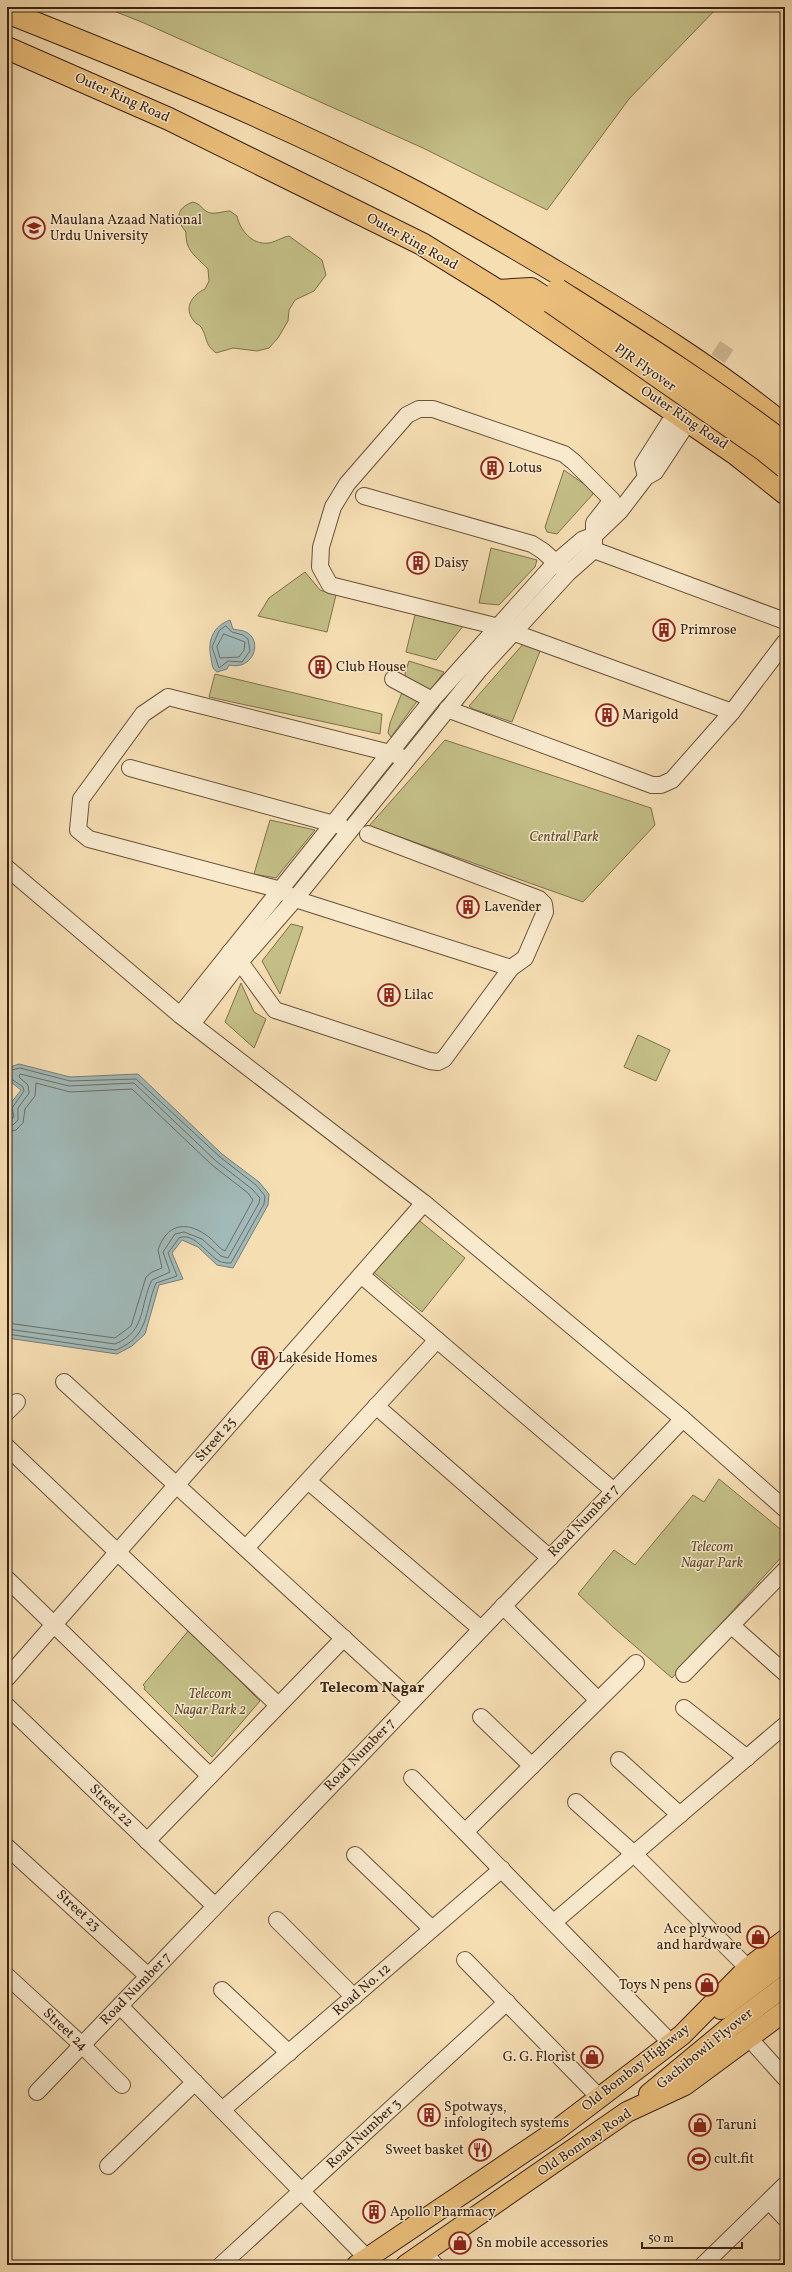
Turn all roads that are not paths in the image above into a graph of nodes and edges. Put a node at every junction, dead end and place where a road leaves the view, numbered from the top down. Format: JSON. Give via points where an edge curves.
{"nodes":[{"id":1,"x":7,"y":12,"type":"edge"},
{"id":2,"x":7,"y":48,"type":"edge"},
{"id":3,"x":516,"y":248,"type":"junction"},
{"id":4,"x":498,"y":291,"type":"junction"},
{"id":5,"x":554,"y":296,"type":"junction"},
{"id":6,"x":742,"y":391,"type":"junction"},
{"id":7,"x":785,"y":411,"type":"edge"},
{"id":8,"x":785,"y":426,"type":"edge"},
{"id":9,"x":785,"y":444,"type":"edge"},
{"id":10,"x":785,"y":467,"type":"edge"},
{"id":11,"x":646,"y":477,"type":"dead end"},
{"id":12,"x":785,"y":493,"type":"edge"},
{"id":13,"x":364,"y":496,"type":"dead end"},
{"id":14,"x":594,"y":543,"type":"junction"},
{"id":15,"x":555,"y":563,"type":"junction"},
{"id":16,"x":568,"y":573,"type":"junction"},
{"id":17,"x":785,"y":621,"type":"edge"},
{"id":18,"x":499,"y":627,"type":"junction"},
{"id":19,"x":515,"y":633,"type":"junction"},
{"id":20,"x":785,"y":642,"type":"edge"},
{"id":21,"x":393,"y":680,"type":"dead end"},
{"id":22,"x":432,"y":700,"type":"junction"},
{"id":23,"x":447,"y":709,"type":"junction"},
{"id":24,"x":732,"y":712,"type":"junction"},
{"id":25,"x":390,"y":753,"type":"junction"},
{"id":26,"x":407,"y":759,"type":"junction"},
{"id":27,"x":130,"y":768,"type":"dead end"},
{"id":28,"x":332,"y":823,"type":"junction"},
{"id":29,"x":349,"y":829,"type":"junction"},
{"id":30,"x":368,"y":834,"type":"dead end"},
{"id":31,"x":7,"y":868,"type":"edge"},
{"id":32,"x":281,"y":890,"type":"junction"},
{"id":33,"x":295,"y":899,"type":"junction"},
{"id":34,"x":235,"y":957,"type":"junction"},
{"id":35,"x":510,"y":968,"type":"junction"},
{"id":36,"x":186,"y":1020,"type":"junction"},
{"id":37,"x":424,"y":1203,"type":"junction"},
{"id":38,"x":361,"y":1275,"type":"junction"},
{"id":39,"x":437,"y":1340,"type":"junction"},
{"id":40,"x":64,"y":1382,"type":"dead end"},
{"id":41,"x":376,"y":1406,"type":"junction"},
{"id":42,"x":683,"y":1419,"type":"junction"},
{"id":43,"x":7,"y":1447,"type":"edge"},
{"id":44,"x":308,"y":1481,"type":"junction"},
{"id":45,"x":177,"y":1484,"type":"junction"},
{"id":46,"x":614,"y":1491,"type":"junction"},
{"id":47,"x":785,"y":1509,"type":"edge"},
{"id":48,"x":246,"y":1548,"type":"junction"},
{"id":49,"x":117,"y":1552,"type":"junction"},
{"id":50,"x":550,"y":1558,"type":"junction"},
{"id":51,"x":785,"y":1570,"type":"edge"},
{"id":52,"x":7,"y":1580,"type":"edge"},
{"id":53,"x":503,"y":1606,"type":"junction"},
{"id":54,"x":54,"y":1625,"type":"junction"},
{"id":55,"x":732,"y":1626,"type":"junction"},
{"id":56,"x":481,"y":1629,"type":"junction"},
{"id":57,"x":344,"y":1638,"type":"junction"},
{"id":58,"x":636,"y":1663,"type":"dead end"},
{"id":59,"x":785,"y":1672,"type":"edge"},
{"id":60,"x":684,"y":1674,"type":"dead end"},
{"id":61,"x":7,"y":1678,"type":"edge"},
{"id":62,"x":598,"y":1700,"type":"junction"},
{"id":63,"x":412,"y":1701,"type":"junction"},
{"id":64,"x":278,"y":1705,"type":"junction"},
{"id":65,"x":7,"y":1706,"type":"edge"},
{"id":66,"x":684,"y":1708,"type":"dead end"},
{"id":67,"x":481,"y":1717,"type":"dead end"},
{"id":68,"x":785,"y":1726,"type":"edge"},
{"id":69,"x":747,"y":1758,"type":"junction"},
{"id":70,"x":619,"y":1760,"type":"dead end"},
{"id":71,"x":532,"y":1766,"type":"junction"},
{"id":72,"x":210,"y":1776,"type":"junction"},
{"id":73,"x":412,"y":1778,"type":"dead end"},
{"id":74,"x":576,"y":1802,"type":"dead end"},
{"id":75,"x":680,"y":1815,"type":"junction"},
{"id":76,"x":465,"y":1832,"type":"junction"},
{"id":77,"x":147,"y":1841,"type":"junction"},
{"id":78,"x":7,"y":1847,"type":"edge"},
{"id":79,"x":634,"y":1854,"type":"junction"},
{"id":80,"x":355,"y":1855,"type":"dead end"},
{"id":81,"x":502,"y":1869,"type":"junction"},
{"id":82,"x":215,"y":1906,"type":"junction"},
{"id":83,"x":277,"y":1920,"type":"dead end"},
{"id":84,"x":554,"y":1922,"type":"junction"},
{"id":85,"x":432,"y":1929,"type":"junction"},
{"id":86,"x":785,"y":1940,"type":"edge"},
{"id":87,"x":465,"y":1960,"type":"dead end"},
{"id":88,"x":785,"y":1961,"type":"edge"},
{"id":89,"x":748,"y":1968,"type":"junction"},
{"id":90,"x":148,"y":1976,"type":"junction"},
{"id":91,"x":8,"y":1981,"type":"edge"},
{"id":92,"x":785,"y":1986,"type":"edge"},
{"id":93,"x":222,"y":1990,"type":"dead end"},
{"id":94,"x":354,"y":1996,"type":"junction"},
{"id":95,"x":507,"y":2002,"type":"junction"},
{"id":96,"x":120,"y":2006,"type":"junction"},
{"id":97,"x":785,"y":2011,"type":"edge"},
{"id":98,"x":749,"y":2038,"type":"junction"},
{"id":99,"x":676,"y":2039,"type":"junction"},
{"id":100,"x":82,"y":2045,"type":"junction"},
{"id":101,"x":289,"y":2053,"type":"junction"},
{"id":102,"x":785,"y":2078,"type":"edge"},
{"id":103,"x":195,"y":2082,"type":"junction"},
{"id":104,"x":122,"y":2085,"type":"dead end"},
{"id":105,"x":37,"y":2092,"type":"dead end"},
{"id":106,"x":599,"y":2097,"type":"junction"},
{"id":107,"x":222,"y":2110,"type":"junction"},
{"id":108,"x":626,"y":2112,"type":"junction"},
{"id":109,"x":108,"y":2166,"type":"dead end"},
{"id":110,"x":785,"y":2186,"type":"edge"},
{"id":111,"x":302,"y":2191,"type":"junction"},
{"id":112,"x":768,"y":2201,"type":"junction"},
{"id":113,"x":785,"y":2218,"type":"edge"},
{"id":114,"x":430,"y":2259,"type":"edge"},
{"id":115,"x":362,"y":2261,"type":"edge"},
{"id":116,"x":708,"y":2264,"type":"edge"},
{"id":117,"x":221,"y":2265,"type":"edge"},
{"id":118,"x":406,"y":2265,"type":"edge"}],
"edges":[{"from":1,"to":3,"type":"highway","via":[[186,84],[393,180]]},
{"from":2,"to":4,"type":"highway","name":"Outer Ring Road","via":[[169,119],[422,244]]},
{"from":3,"to":5,"type":"highway","name":"PJR Flyover","via":[[532,273]]},
{"from":3,"to":6,"type":"highway","via":[[608,303]]},
{"from":4,"to":5,"type":"highway","name":"PJR Flyover","via":[[531,289]]},
{"from":4,"to":12,"type":"highway","name":"Outer Ring Road","via":[[736,454]]},
{"from":5,"to":9,"type":"highway","name":"PJR Flyover","bridge":true,"via":[[645,345],[758,422]]},
{"from":5,"to":10,"type":"highway","name":"PJR Flyover","bridge":true},
{"from":6,"to":7,"type":"highway"},
{"from":6,"to":8,"type":"highway"},
{"from":11,"to":14,"type":"street"},
{"from":13,"to":15,"type":"street","via":[[532,544],[544,550]]},
{"from":14,"to":15,"type":"street","via":[[582,540]]},
{"from":14,"to":16,"type":"street"},
{"from":14,"to":17,"type":"street"},
{"from":14,"to":18,"type":"street","via":[[594,523],[612,500],[574,462],[558,452],[433,409],[419,409],[406,415],[347,484],[333,507],[321,547],[320,567],[330,585]]},
{"from":15,"to":16,"type":"street"},
{"from":15,"to":18,"type":"street"},
{"from":16,"to":19,"type":"street"},
{"from":18,"to":19,"type":"street"},
{"from":18,"to":22,"type":"street"},
{"from":19,"to":23,"type":"street","via":[[479,670]]},
{"from":19,"to":24,"type":"street"},
{"from":20,"to":24,"type":"street"},
{"from":21,"to":22,"type":"street"},
{"from":22,"to":25,"type":"street"},
{"from":23,"to":24,"type":"street","via":[[652,785],[661,785],[672,780]]},
{"from":23,"to":26,"type":"street"},
{"from":25,"to":26,"type":"street"},
{"from":25,"to":28,"type":"street"},
{"from":25,"to":32,"type":"street","via":[[168,697],[143,714],[81,799],[78,830],[89,839]]},
{"from":26,"to":29,"type":"street"},
{"from":27,"to":28,"type":"street"},
{"from":28,"to":29,"type":"street"},
{"from":28,"to":32,"type":"street"},
{"from":29,"to":33,"type":"street"},
{"from":30,"to":35,"type":"street","via":[[539,899],[544,904],[545,912],[525,958]]},
{"from":31,"to":36,"type":"street"},
{"from":32,"to":33,"type":"street"},
{"from":32,"to":34,"type":"street"},
{"from":33,"to":34,"type":"street"},
{"from":33,"to":35,"type":"street"},
{"from":34,"to":35,"type":"street","via":[[275,1010],[438,1062],[444,1059]]},
{"from":34,"to":36,"type":"street"},
{"from":36,"to":37,"type":"street"},
{"from":37,"to":38,"type":"street","name":"Street 25"},
{"from":37,"to":42,"type":"street"},
{"from":38,"to":39,"type":"street"},
{"from":38,"to":45,"type":"street","name":"Street 25"},
{"from":39,"to":41,"type":"street"},
{"from":39,"to":46,"type":"street"},
{"from":40,"to":45,"type":"street"},
{"from":41,"to":44,"type":"street"},
{"from":41,"to":50,"type":"street"},
{"from":42,"to":46,"type":"street","name":"Road Number 7"},
{"from":42,"to":47,"type":"street"},
{"from":43,"to":49,"type":"street"},
{"from":44,"to":48,"type":"street"},
{"from":44,"to":56,"type":"street"},
{"from":45,"to":48,"type":"street"},
{"from":45,"to":49,"type":"street","name":"Street 25"},
{"from":46,"to":50,"type":"street","name":"Road Number 7"},
{"from":48,"to":57,"type":"street"},
{"from":49,"to":54,"type":"street","name":"Street 25"},
{"from":49,"to":64,"type":"street"},
{"from":50,"to":53,"type":"street","name":"Road Number 7"},
{"from":51,"to":55,"type":"street"},
{"from":52,"to":54,"type":"street"},
{"from":53,"to":56,"type":"street","name":"Road Number 7"},
{"from":53,"to":62,"type":"street"},
{"from":54,"to":61,"type":"street","name":"Street 25"},
{"from":54,"to":72,"type":"street"},
{"from":55,"to":59,"type":"street"},
{"from":55,"to":60,"type":"street"},
{"from":56,"to":63,"type":"street","name":"Road Number 7"},
{"from":57,"to":63,"type":"street"},
{"from":57,"to":64,"type":"street"},
{"from":58,"to":62,"type":"street"},
{"from":62,"to":71,"type":"street"},
{"from":63,"to":82,"type":"street","name":"Road Number 7"},
{"from":64,"to":72,"type":"street"},
{"from":65,"to":77,"type":"street","name":"Street 22"},
{"from":66,"to":69,"type":"street"},
{"from":67,"to":71,"type":"street"},
{"from":68,"to":69,"type":"street"},
{"from":69,"to":75,"type":"street"},
{"from":70,"to":75,"type":"street"},
{"from":71,"to":76,"type":"street"},
{"from":72,"to":77,"type":"street"},
{"from":73,"to":76,"type":"street"},
{"from":74,"to":79,"type":"street"},
{"from":75,"to":79,"type":"street"},
{"from":76,"to":81,"type":"street"},
{"from":77,"to":82,"type":"street","name":"Street 22"},
{"from":78,"to":90,"type":"street","name":"Street 23"},
{"from":79,"to":84,"type":"street"},
{"from":79,"to":89,"type":"street"},
{"from":80,"to":85,"type":"street"},
{"from":81,"to":84,"type":"street"},
{"from":81,"to":85,"type":"street","name":"Road No. 12"},
{"from":82,"to":90,"type":"street","name":"Road Number 7"},
{"from":83,"to":94,"type":"street"},
{"from":84,"to":99,"type":"street"},
{"from":85,"to":94,"type":"street","name":"Road No. 12"},
{"from":86,"to":89,"type":"main road","name":"Old Bombay Highway"},
{"from":87,"to":95,"type":"street"},
{"from":88,"to":99,"type":"main road","name":"Gachibowli Flyover"},
{"from":89,"to":99,"type":"main road","name":"Old Bombay Highway"},
{"from":90,"to":96,"type":"street","name":"Road Number 7"},
{"from":91,"to":100,"type":"street","name":"Street 24"},
{"from":92,"to":108,"type":"main road","name":"Gachibowli Flyover","via":[[730,2027]]},
{"from":93,"to":101,"type":"street"},
{"from":94,"to":101,"type":"street","name":"Road No. 12"},
{"from":95,"to":106,"type":"street"},
{"from":95,"to":111,"type":"street","name":"Road Number 3"},
{"from":96,"to":100,"type":"street","name":"Road Number 7"},
{"from":96,"to":103,"type":"street"},
{"from":97,"to":98,"type":"main road","name":"Old Bombay Road"},
{"from":98,"to":102,"type":"street"},
{"from":98,"to":108,"type":"main road","name":"Old Bombay Road","via":[[685,2085]]},
{"from":99,"to":106,"type":"main road","name":"Old Bombay Highway"},
{"from":100,"to":104,"type":"street","name":"Street 24"},
{"from":100,"to":105,"type":"street","name":"Road Number 7"},
{"from":101,"to":107,"type":"street","name":"Road No. 12"},
{"from":103,"to":107,"type":"street"},
{"from":103,"to":109,"type":"street"},
{"from":106,"to":115,"type":"main road","name":"Old Bombay Highway","via":[[554,2132]]},
{"from":107,"to":111,"type":"street"},
{"from":108,"to":114,"type":"main road","name":"Old Bombay Road"},
{"from":110,"to":112,"type":"street"},
{"from":111,"to":115,"type":"street"},
{"from":111,"to":117,"type":"street","name":"Road Number 3"},
{"from":112,"to":113,"type":"street"},
{"from":112,"to":116,"type":"street"},
{"from":114,"to":118,"type":"main road","name":"Old Bombay Road"}]}
